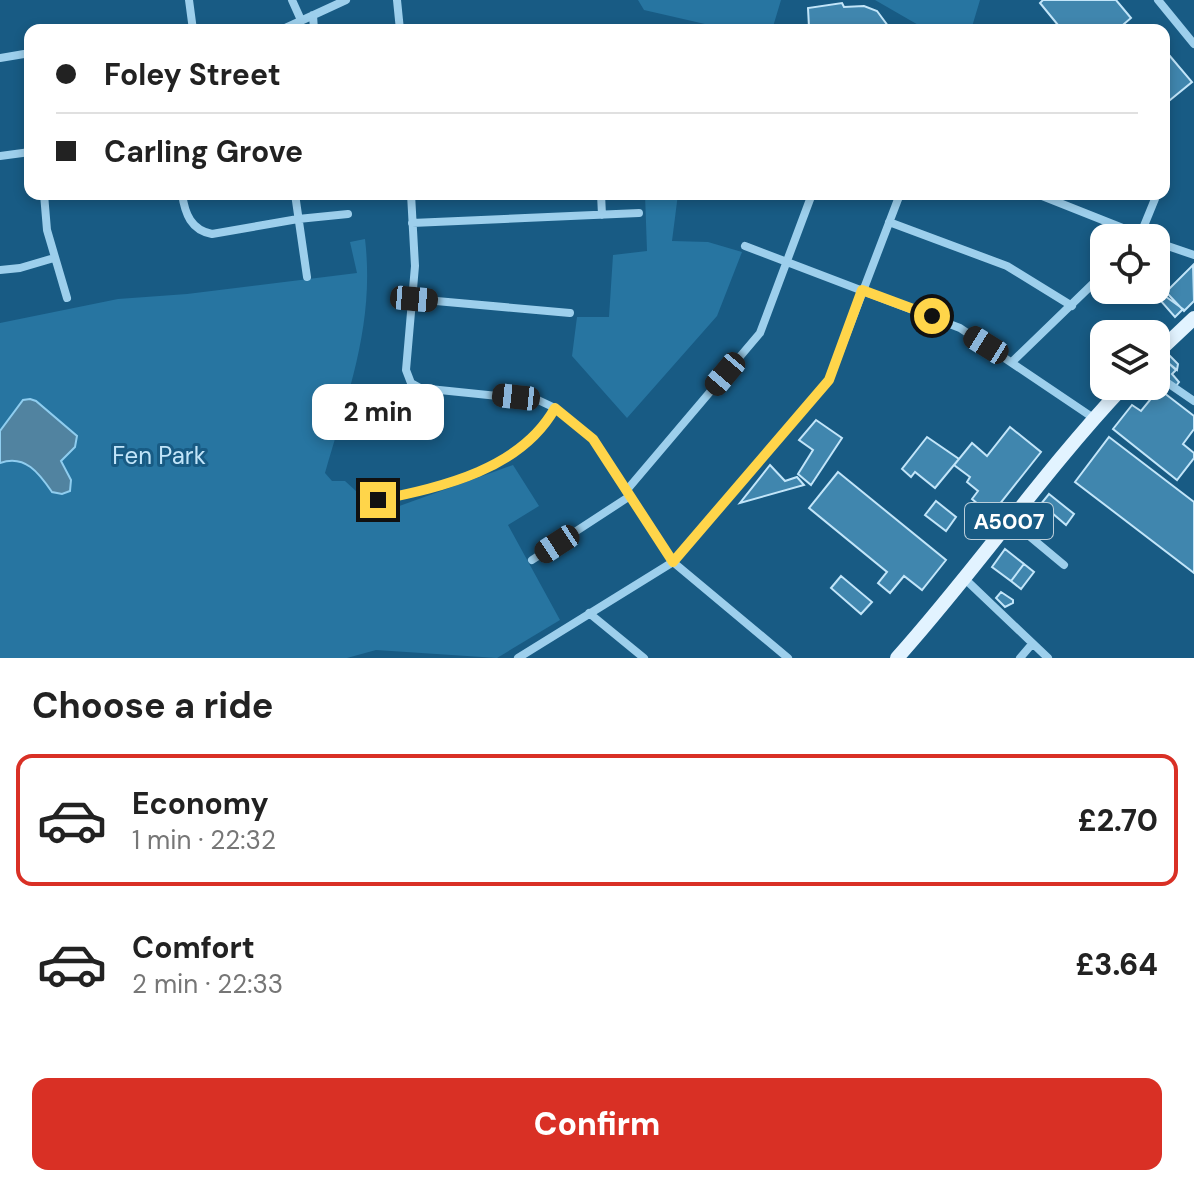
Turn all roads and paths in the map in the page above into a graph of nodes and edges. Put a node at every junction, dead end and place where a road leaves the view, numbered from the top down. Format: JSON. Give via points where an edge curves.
{"nodes":[{"id":1,"x":189,"y":0,"type":"edge"},
{"id":2,"x":292,"y":0,"type":"edge"},
{"id":3,"x":346,"y":0,"type":"edge"},
{"id":4,"x":397,"y":0,"type":"edge"},
{"id":5,"x":1158,"y":0,"type":"edge"},
{"id":6,"x":313,"y":15,"type":"junction"},
{"id":7,"x":301,"y":20,"type":"junction"},
{"id":8,"x":192,"y":24,"type":"edge"},
{"id":9,"x":293,"y":24,"type":"edge"},
{"id":10,"x":314,"y":24,"type":"edge"},
{"id":11,"x":399,"y":24,"type":"edge"},
{"id":12,"x":1194,"y":27,"type":"edge"},
{"id":13,"x":1186,"y":34,"type":"junction"},
{"id":14,"x":1194,"y":44,"type":"edge"},
{"id":15,"x":24,"y":54,"type":"edge"},
{"id":16,"x":0,"y":58,"type":"edge"},
{"id":17,"x":24,"y":153,"type":"edge"},
{"id":18,"x":0,"y":156,"type":"edge"},
{"id":19,"x":44,"y":200,"type":"edge"},
{"id":20,"x":184,"y":200,"type":"edge"},
{"id":21,"x":296,"y":200,"type":"edge"},
{"id":22,"x":411,"y":200,"type":"edge"},
{"id":23,"x":601,"y":200,"type":"edge"},
{"id":24,"x":810,"y":200,"type":"edge"},
{"id":25,"x":898,"y":200,"type":"edge"},
{"id":26,"x":1052,"y":200,"type":"edge"},
{"id":27,"x":1152,"y":200,"type":"edge"},
{"id":28,"x":639,"y":213,"type":"dead end"},
{"id":29,"x":348,"y":214,"type":"dead end"},
{"id":30,"x":602,"y":215,"type":"junction"},
{"id":31,"x":298,"y":219,"type":"junction"},
{"id":32,"x":889,"y":222,"type":"junction"},
{"id":33,"x":412,"y":223,"type":"junction"},
{"id":34,"x":1111,"y":224,"type":"edge"},
{"id":35,"x":1146,"y":224,"type":"edge"},
{"id":36,"x":745,"y":246,"type":"dead end"},
{"id":37,"x":1170,"y":247,"type":"edge"},
{"id":38,"x":1194,"y":255,"type":"edge"},
{"id":39,"x":54,"y":258,"type":"junction"},
{"id":40,"x":788,"y":261,"type":"junction"},
{"id":41,"x":0,"y":270,"type":"edge"},
{"id":42,"x":307,"y":277,"type":"dead end"},
{"id":43,"x":1090,"y":287,"type":"edge"},
{"id":44,"x":862,"y":290,"type":"junction"},
{"id":45,"x":67,"y":298,"type":"dead end"},
{"id":46,"x":414,"y":299,"type":"junction"},
{"id":47,"x":1072,"y":306,"type":"junction"},
{"id":48,"x":570,"y":313,"type":"dead end"},
{"id":49,"x":1194,"y":318,"type":"edge"},
{"id":50,"x":1170,"y":341,"type":"edge"},
{"id":51,"x":1013,"y":361,"type":"junction"},
{"id":52,"x":1170,"y":385,"type":"edge"},
{"id":53,"x":1112,"y":400,"type":"edge"},
{"id":54,"x":1194,"y":401,"type":"edge"},
{"id":55,"x":555,"y":408,"type":"junction"},
{"id":56,"x":1095,"y":419,"type":"junction"},
{"id":57,"x":628,"y":494,"type":"junction"},
{"id":58,"x":378,"y":500,"type":"dead end"},
{"id":59,"x":1010,"y":520,"type":"junction"},
{"id":60,"x":532,"y":560,"type":"dead end"},
{"id":61,"x":673,"y":562,"type":"junction"},
{"id":62,"x":1064,"y":565,"type":"dead end"},
{"id":63,"x":965,"y":579,"type":"junction"},
{"id":64,"x":589,"y":613,"type":"junction"},
{"id":65,"x":1032,"y":644,"type":"junction"},
{"id":66,"x":518,"y":658,"type":"edge"},
{"id":67,"x":644,"y":658,"type":"edge"},
{"id":68,"x":788,"y":658,"type":"edge"},
{"id":69,"x":897,"y":658,"type":"edge"},
{"id":70,"x":1020,"y":658,"type":"edge"},
{"id":71,"x":1048,"y":658,"type":"edge"}],
"edges":[{"from":1,"to":8,"type":"street"},
{"from":2,"to":7,"type":"street"},
{"from":3,"to":6,"type":"street"},
{"from":4,"to":11,"type":"street"},
{"from":5,"to":13,"type":"street"},
{"from":6,"to":7,"type":"street"},
{"from":6,"to":10,"type":"street"},
{"from":7,"to":9,"type":"street"},
{"from":12,"to":13,"type":"street"},
{"from":13,"to":14,"type":"street"},
{"from":15,"to":16,"type":"street"},
{"from":17,"to":18,"type":"street"},
{"from":19,"to":39,"type":"street"},
{"from":20,"to":31,"type":"street","via":[[189,220],[207,234]]},
{"from":21,"to":31,"type":"street"},
{"from":22,"to":33,"type":"street"},
{"from":23,"to":30,"type":"street"},
{"from":24,"to":40,"type":"street"},
{"from":25,"to":32,"type":"street"},
{"from":26,"to":34,"type":"street"},
{"from":27,"to":35,"type":"street"},
{"from":28,"to":30,"type":"street"},
{"from":29,"to":31,"type":"street"},
{"from":30,"to":33,"type":"street"},
{"from":31,"to":42,"type":"street"},
{"from":32,"to":44,"type":"street"},
{"from":32,"to":47,"type":"street","via":[[1007,266]]},
{"from":33,"to":46,"type":"street"},
{"from":36,"to":40,"type":"street"},
{"from":37,"to":38,"type":"street"},
{"from":39,"to":41,"type":"street"},
{"from":39,"to":45,"type":"street"},
{"from":40,"to":44,"type":"street"},
{"from":40,"to":57,"type":"street","via":[[760,333]]},
{"from":43,"to":47,"type":"street"},
{"from":44,"to":51,"type":"street","via":[[960,328]]},
{"from":44,"to":61,"type":"street","via":[[829,380]]},
{"from":46,"to":48,"type":"street"},
{"from":46,"to":55,"type":"street","via":[[406,370],[411,383],[538,400]]},
{"from":47,"to":51,"type":"street"},
{"from":49,"to":50,"type":"main road"},
{"from":51,"to":56,"type":"street"},
{"from":52,"to":54,"type":"street"},
{"from":53,"to":56,"type":"main road","number":"A5007"},
{"from":55,"to":57,"type":"street","via":[[593,439]]},
{"from":55,"to":58,"type":"street","via":[[529,442],[499,462],[418,492]]},
{"from":56,"to":59,"type":"main road","number":"A5007"},
{"from":57,"to":60,"type":"street"},
{"from":57,"to":61,"type":"street"},
{"from":59,"to":62,"type":"street"},
{"from":59,"to":63,"type":"main road","number":"A5007"},
{"from":61,"to":64,"type":"street"},
{"from":61,"to":68,"type":"street"},
{"from":63,"to":65,"type":"street"},
{"from":63,"to":69,"type":"main road","number":"A5007"},
{"from":64,"to":66,"type":"street"},
{"from":64,"to":67,"type":"street"},
{"from":65,"to":70,"type":"street"},
{"from":65,"to":71,"type":"street"}]}
